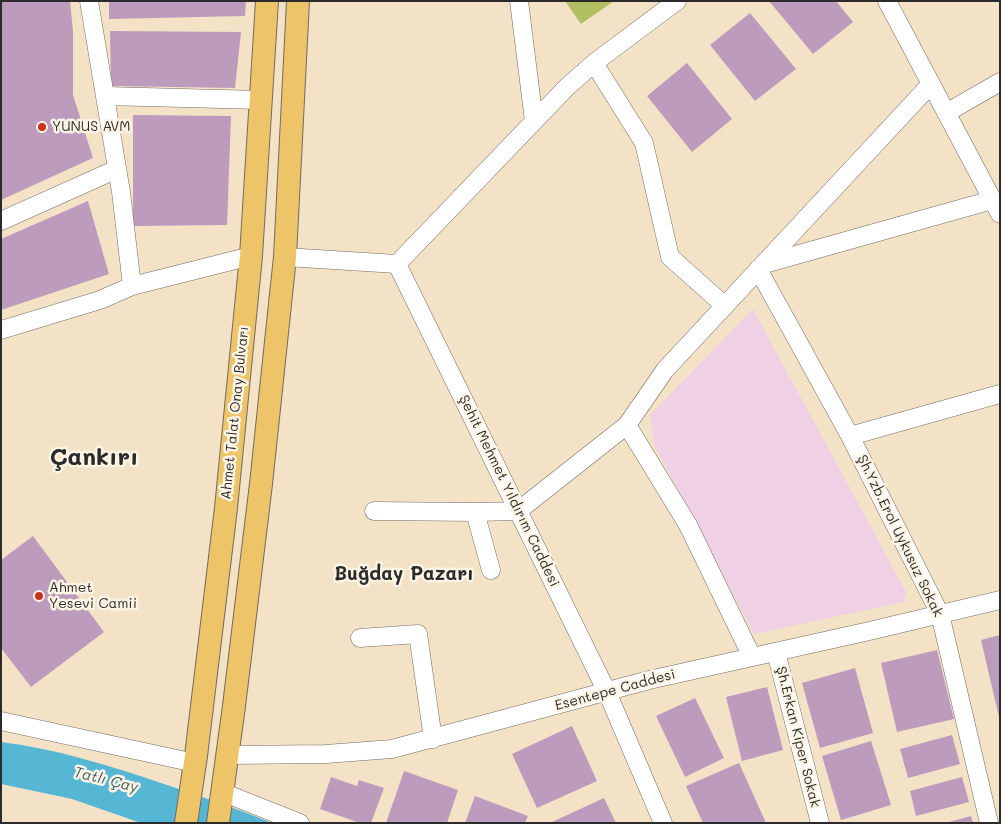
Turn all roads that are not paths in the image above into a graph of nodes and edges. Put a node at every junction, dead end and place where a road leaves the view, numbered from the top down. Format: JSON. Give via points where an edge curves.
{"nodes":[{"id":1,"x":89,"y":1,"type":"edge"},
{"id":2,"x":267,"y":1,"type":"edge"},
{"id":3,"x":298,"y":1,"type":"edge"},
{"id":4,"x":518,"y":1,"type":"edge"},
{"id":5,"x":678,"y":1,"type":"edge"},
{"id":6,"x":887,"y":1,"type":"edge"},
{"id":7,"x":594,"y":63,"type":"junction"},
{"id":8,"x":1000,"y":82,"type":"edge"},
{"id":9,"x":931,"y":84,"type":"junction"},
{"id":10,"x":105,"y":96,"type":"junction"},
{"id":11,"x":262,"y":100,"type":"junction"},
{"id":12,"x":946,"y":113,"type":"junction"},
{"id":13,"x":534,"y":121,"type":"junction"},
{"id":14,"x":117,"y":169,"type":"junction"},
{"id":15,"x":996,"y":207,"type":"edge"},
{"id":16,"x":1,"y":221,"type":"edge"},
{"id":17,"x":251,"y":256,"type":"junction"},
{"id":18,"x":285,"y":257,"type":"junction"},
{"id":19,"x":397,"y":264,"type":"junction"},
{"id":20,"x":761,"y":267,"type":"junction"},
{"id":21,"x":132,"y":286,"type":"junction"},
{"id":22,"x":725,"y":306,"type":"junction"},
{"id":23,"x":1,"y":330,"type":"edge"},
{"id":24,"x":1000,"y":394,"type":"edge"},
{"id":25,"x":627,"y":425,"type":"junction"},
{"id":26,"x":850,"y":436,"type":"junction"},
{"id":27,"x":374,"y":510,"type":"dead end"},
{"id":28,"x":518,"y":511,"type":"junction"},
{"id":29,"x":474,"y":512,"type":"junction"},
{"id":30,"x":491,"y":570,"type":"dead end"},
{"id":31,"x":1000,"y":600,"type":"edge"},
{"id":32,"x":940,"y":614,"type":"junction"},
{"id":33,"x":360,"y":638,"type":"dead end"},
{"id":34,"x":776,"y":652,"type":"junction"},
{"id":35,"x":752,"y":657,"type":"junction"},
{"id":36,"x":607,"y":692,"type":"junction"},
{"id":37,"x":1,"y":721,"type":"edge"},
{"id":38,"x":433,"y":739,"type":"junction"},
{"id":39,"x":227,"y":755,"type":"junction"},
{"id":40,"x":195,"y":763,"type":"junction"},
{"id":41,"x":221,"y":795,"type":"junction"},
{"id":42,"x":186,"y":823,"type":"edge"},
{"id":43,"x":218,"y":823,"type":"edge"},
{"id":44,"x":300,"y":823,"type":"edge"},
{"id":45,"x":663,"y":823,"type":"edge"},
{"id":46,"x":820,"y":823,"type":"edge"},
{"id":47,"x":989,"y":823,"type":"edge"}],
"edges":[{"from":1,"to":10,"type":"street"},
{"from":2,"to":11,"type":"main road","name":"Ahmet Talat Onay Bulvarı"},
{"from":3,"to":18,"type":"main road"},
{"from":4,"to":13,"type":"street"},
{"from":5,"to":7,"type":"street"},
{"from":6,"to":9,"type":"street"},
{"from":7,"to":13,"type":"street"},
{"from":7,"to":22,"type":"street","via":[[644,143],[670,256]]},
{"from":8,"to":12,"type":"street"},
{"from":9,"to":12,"type":"street"},
{"from":9,"to":20,"type":"street"},
{"from":10,"to":11,"type":"street"},
{"from":10,"to":14,"type":"street"},
{"from":11,"to":17,"type":"main road","name":"Ahmet Talat Onay Bulvarı"},
{"from":12,"to":15,"type":"street"},
{"from":13,"to":19,"type":"street"},
{"from":14,"to":16,"type":"street"},
{"from":14,"to":21,"type":"street"},
{"from":15,"to":20,"type":"street"},
{"from":17,"to":21,"type":"street"},
{"from":17,"to":40,"type":"main road","name":"Ahmet Talat Onay Bulvarı","via":[[226,508]]},
{"from":18,"to":19,"type":"street"},
{"from":18,"to":39,"type":"main road"},
{"from":19,"to":28,"type":"street","name":"Şehit Mehmet Yıldırım Caddesi"},
{"from":20,"to":22,"type":"street"},
{"from":20,"to":26,"type":"street","name":"Şh.Yzb.Erol Uykusuz Sokak"},
{"from":21,"to":23,"type":"street","via":[[100,300]]},
{"from":22,"to":25,"type":"street","via":[[665,370]]},
{"from":24,"to":26,"type":"street"},
{"from":25,"to":28,"type":"street"},
{"from":25,"to":35,"type":"street","via":[[688,525]]},
{"from":26,"to":32,"type":"street","name":"Şh.Yzb.Erol Uykusuz Sokak"},
{"from":27,"to":29,"type":"street"},
{"from":28,"to":29,"type":"street"},
{"from":28,"to":36,"type":"street","name":"Şehit Mehmet Yıldırım Caddesi"},
{"from":29,"to":30,"type":"street"},
{"from":31,"to":32,"type":"street","name":"Esentepe Caddesi"},
{"from":32,"to":34,"type":"street","name":"Esentepe Caddesi"},
{"from":32,"to":47,"type":"street","name":"Şh.Yzb.Erol Uykusuz Sokak"},
{"from":33,"to":38,"type":"street","via":[[418,634]]},
{"from":34,"to":35,"type":"street","name":"Esentepe Caddesi"},
{"from":34,"to":46,"type":"street","name":"Şh.Erkan Kiper Sokak"},
{"from":35,"to":36,"type":"street","name":"Esentepe Caddesi"},
{"from":36,"to":38,"type":"street","name":"Esentepe Caddesi"},
{"from":36,"to":45,"type":"street","name":"Şehit Mehmet Yıldırım Caddesi"},
{"from":37,"to":40,"type":"street"},
{"from":38,"to":39,"type":"street","name":"Esentepe Caddesi","via":[[392,750]]},
{"from":39,"to":41,"type":"main road"},
{"from":40,"to":42,"type":"main road","name":"Ahmet Talat Onay Bulvarı"},
{"from":41,"to":43,"type":"main road"},
{"from":41,"to":44,"type":"street"}]}
